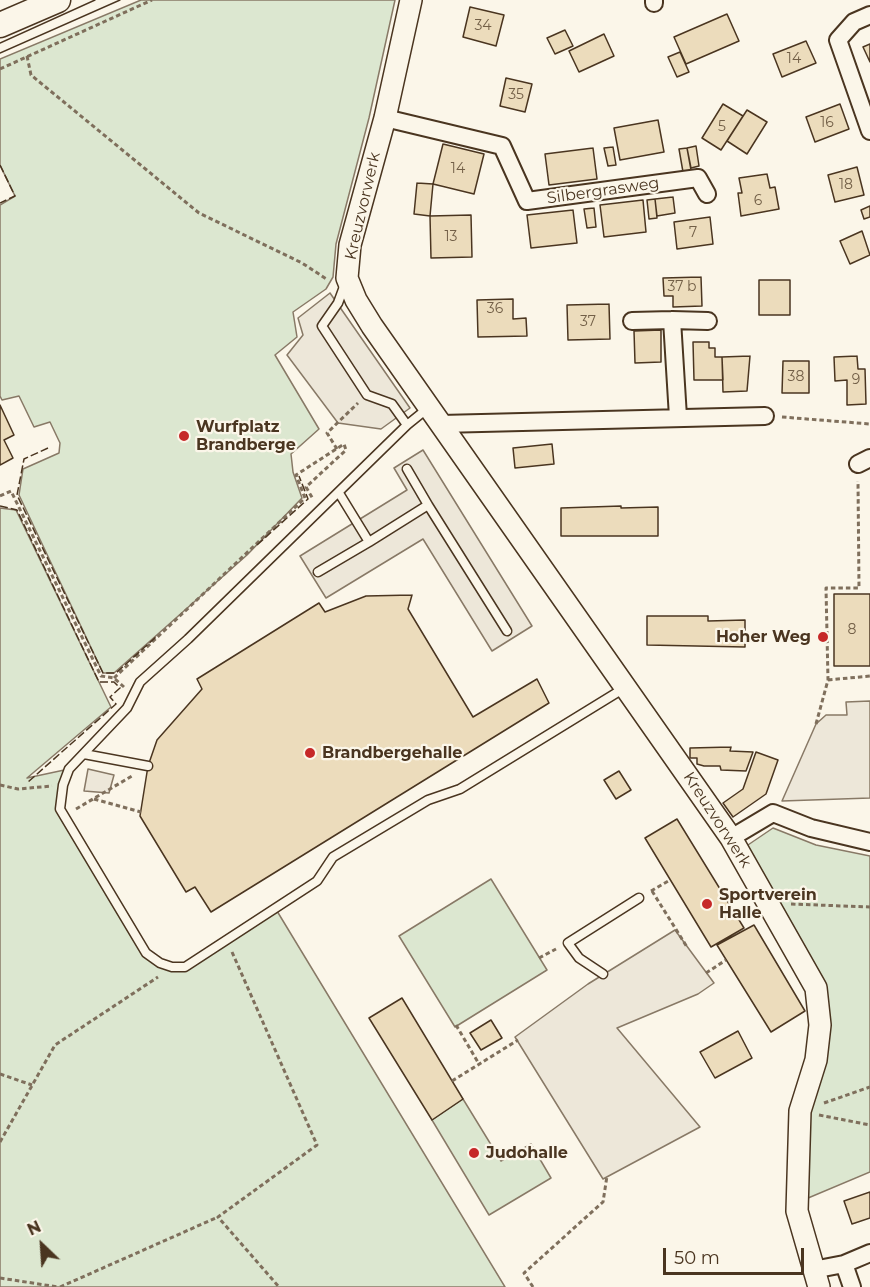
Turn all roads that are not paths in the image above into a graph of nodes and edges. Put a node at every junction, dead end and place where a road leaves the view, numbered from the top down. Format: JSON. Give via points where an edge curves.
{"nodes":[{"id":1,"x":58,"y":0,"type":"edge"},
{"id":2,"x":411,"y":0,"type":"edge"},
{"id":3,"x":870,"y":15,"type":"edge"},
{"id":4,"x":0,"y":25,"type":"edge"},
{"id":5,"x":385,"y":118,"type":"junction"},
{"id":6,"x":870,"y":131,"type":"edge"},
{"id":7,"x":707,"y":194,"type":"dead end"},
{"id":8,"x":347,"y":278,"type":"junction"},
{"id":9,"x":672,"y":320,"type":"junction"},
{"id":10,"x":632,"y":321,"type":"dead end"},
{"id":11,"x":708,"y":321,"type":"dead end"},
{"id":12,"x":435,"y":416,"type":"junction"},
{"id":13,"x":765,"y":416,"type":"road end"},
{"id":14,"x":678,"y":417,"type":"junction"},
{"id":15,"x":407,"y":425,"type":"junction"},
{"id":16,"x":407,"y":470,"type":"dead end"},
{"id":17,"x":339,"y":493,"type":"junction"},
{"id":18,"x":428,"y":505,"type":"junction"},
{"id":19,"x":369,"y":542,"type":"junction"},
{"id":20,"x":318,"y":572,"type":"dead end"},
{"id":21,"x":507,"y":632,"type":"dead end"},
{"id":22,"x":626,"y":687,"type":"junction"},
{"id":23,"x":84,"y":754,"type":"junction"},
{"id":24,"x":148,"y":766,"type":"road end"},
{"id":25,"x":731,"y":838,"type":"junction"},
{"id":26,"x":870,"y":842,"type":"edge"},
{"id":27,"x":639,"y":898,"type":"road end"},
{"id":28,"x":603,"y":974,"type":"dead end"},
{"id":29,"x":870,"y":1253,"type":"edge"},
{"id":30,"x":844,"y":1264,"type":"junction"},
{"id":31,"x":816,"y":1279,"type":"edge"},
{"id":32,"x":852,"y":1287,"type":"edge"}],
"edges":[{"from":1,"to":4,"type":"main road"},
{"from":2,"to":5,"type":"street","name":"Kreuzvorwerk"},
{"from":3,"to":6,"type":"street","via":[[854,22],[838,40]]},
{"from":5,"to":7,"type":"street","name":"Silbergrasweg","via":[[502,146],[528,201],[698,178]]},
{"from":5,"to":8,"type":"street","name":"Kreuzvorwerk","via":[[350,245]]},
{"from":8,"to":12,"type":"street","name":"Kreuzvorwerk","via":[[372,326]]},
{"from":8,"to":15,"type":"lane","via":[[338,303],[322,326],[367,395],[392,405]]},
{"from":9,"to":10,"type":"street"},
{"from":9,"to":11,"type":"street"},
{"from":9,"to":14,"type":"street"},
{"from":12,"to":14,"type":"street"},
{"from":12,"to":15,"type":"lane"},
{"from":12,"to":22,"type":"street","name":"Kreuzvorwerk"},
{"from":13,"to":14,"type":"street"},
{"from":15,"to":17,"type":"lane"},
{"from":16,"to":18,"type":"lane"},
{"from":17,"to":19,"type":"lane"},
{"from":17,"to":23,"type":"lane","via":[[140,682],[127,708]]},
{"from":18,"to":19,"type":"lane"},
{"from":18,"to":21,"type":"lane"},
{"from":19,"to":20,"type":"lane"},
{"from":22,"to":23,"type":"lane","via":[[460,789],[428,800],[333,857],[316,881],[184,967],[172,967],[146,953],[63,816],[63,785],[69,769]]},
{"from":22,"to":25,"type":"street","name":"Kreuzvorwerk"},
{"from":23,"to":24,"type":"lane"},
{"from":25,"to":26,"type":"street","via":[[772,813],[811,828]]},
{"from":25,"to":31,"type":"street","name":"Kreuzvorwerk","via":[[816,988],[816,1060],[802,1103],[797,1211]]},
{"from":27,"to":28,"type":"lane","via":[[568,943],[579,958]]},
{"from":29,"to":30,"type":"street","name":"Kreuzvorwerk"},
{"from":30,"to":31,"type":"street","name":"Kreuzvorwerk"},
{"from":30,"to":32,"type":"street"}]}
